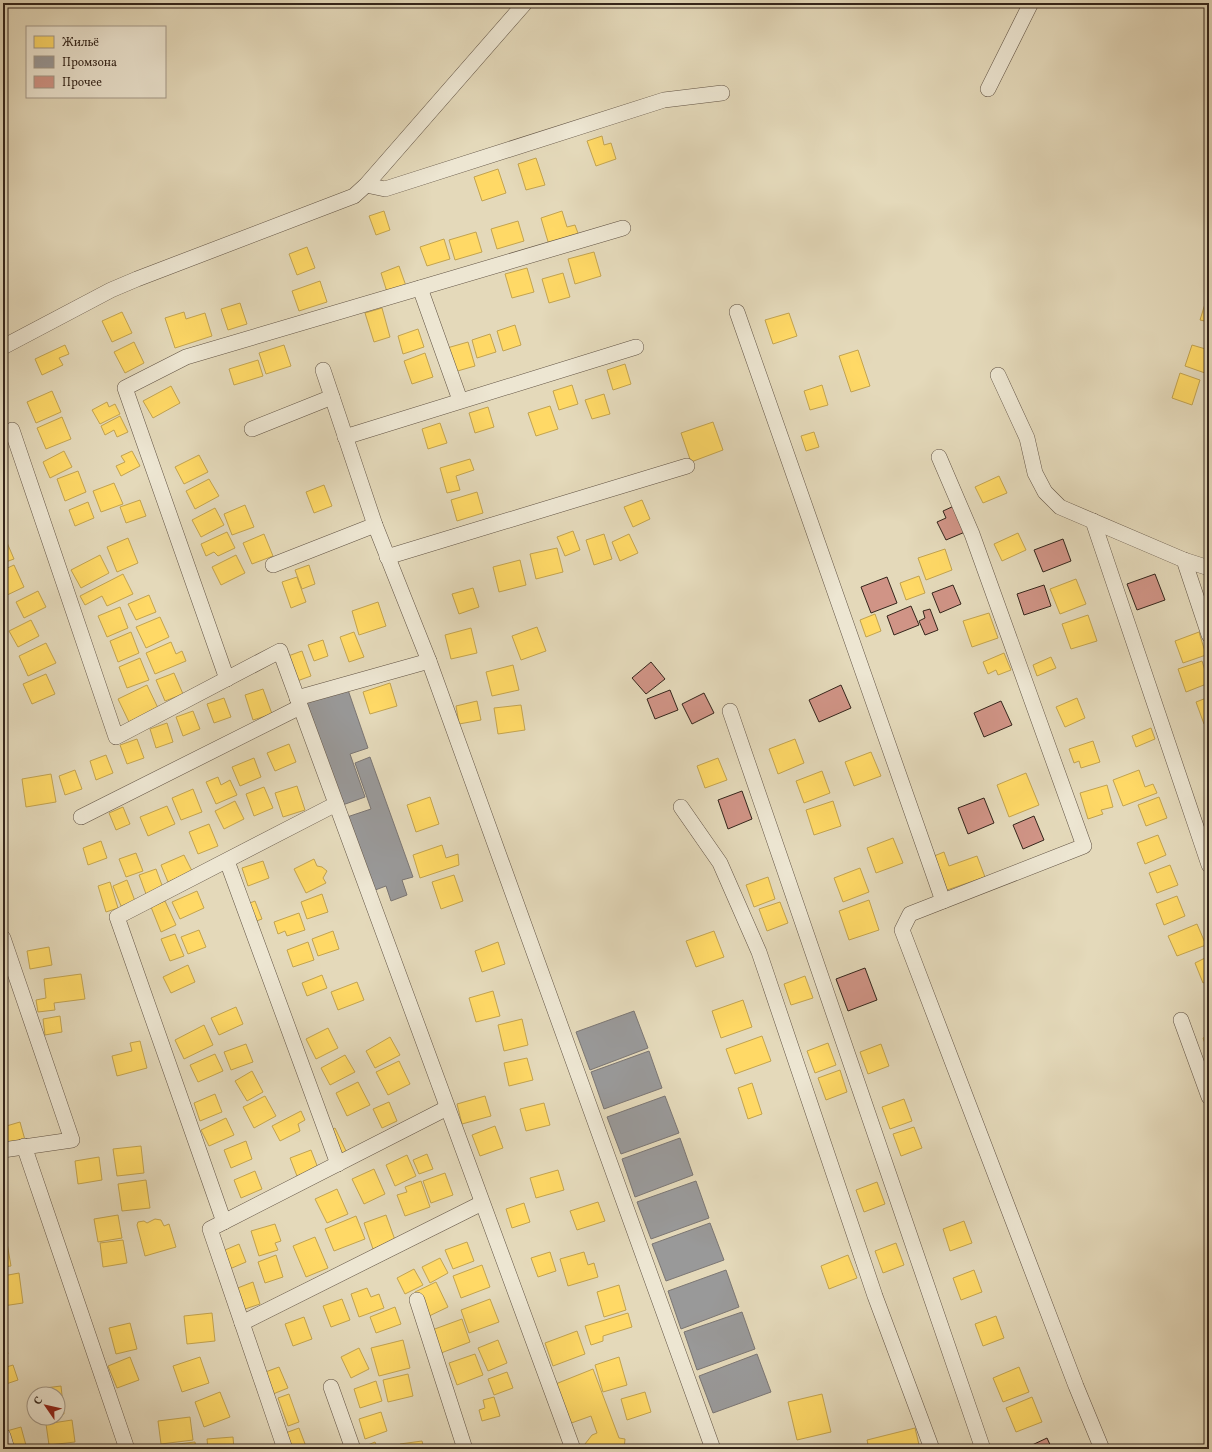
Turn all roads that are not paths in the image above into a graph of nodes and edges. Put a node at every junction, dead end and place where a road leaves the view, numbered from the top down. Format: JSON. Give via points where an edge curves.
{"nodes":[{"id":1,"x":526,"y":3,"type":"edge"},
{"id":2,"x":1031,"y":3,"type":"edge"},
{"id":3,"x":988,"y":89,"type":"dead end"},
{"id":4,"x":722,"y":92,"type":"dead end"},
{"id":5,"x":366,"y":185,"type":"junction"},
{"id":6,"x":623,"y":228,"type":"dead end"},
{"id":7,"x":420,"y":288,"type":"junction"},
{"id":8,"x":737,"y":312,"type":"dead end"},
{"id":9,"x":636,"y":347,"type":"dead end"},
{"id":10,"x":3,"y":348,"type":"edge"},
{"id":11,"x":323,"y":370,"type":"dead end"},
{"id":12,"x":998,"y":375,"type":"dead end"},
{"id":13,"x":332,"y":397,"type":"junction"},
{"id":14,"x":460,"y":400,"type":"junction"},
{"id":15,"x":252,"y":429,"type":"dead end"},
{"id":16,"x":12,"y":430,"type":"dead end"},
{"id":17,"x":345,"y":437,"type":"junction"},
{"id":18,"x":939,"y":457,"type":"dead end"},
{"id":19,"x":687,"y":466,"type":"dead end"},
{"id":20,"x":1093,"y":521,"type":"junction"},
{"id":21,"x":375,"y":525,"type":"junction"},
{"id":22,"x":388,"y":556,"type":"junction"},
{"id":23,"x":1184,"y":560,"type":"junction"},
{"id":24,"x":273,"y":565,"type":"dead end"},
{"id":25,"x":1209,"y":568,"type":"edge"},
{"id":26,"x":1209,"y":635,"type":"edge"},
{"id":27,"x":428,"y":661,"type":"junction"},
{"id":28,"x":227,"y":679,"type":"junction"},
{"id":29,"x":298,"y":703,"type":"junction"},
{"id":30,"x":730,"y":711,"type":"dead end"},
{"id":31,"x":336,"y":804,"type":"junction"},
{"id":32,"x":681,"y":807,"type":"dead end"},
{"id":33,"x":81,"y":817,"type":"dead end"},
{"id":34,"x":227,"y":861,"type":"junction"},
{"id":35,"x":1209,"y":865,"type":"edge"},
{"id":36,"x":943,"y":901,"type":"junction"},
{"id":37,"x":3,"y":938,"type":"edge"},
{"id":38,"x":1182,"y":1020,"type":"dead end"},
{"id":39,"x":1209,"y":1097,"type":"edge"},
{"id":40,"x":447,"y":1108,"type":"junction"},
{"id":41,"x":24,"y":1146,"type":"junction"},
{"id":42,"x":3,"y":1150,"type":"edge"},
{"id":43,"x":338,"y":1164,"type":"junction"},
{"id":44,"x":482,"y":1202,"type":"junction"},
{"id":45,"x":224,"y":1222,"type":"junction"},
{"id":46,"x":417,"y":1300,"type":"dead end"},
{"id":47,"x":242,"y":1323,"type":"junction"},
{"id":48,"x":331,"y":1387,"type":"dead end"},
{"id":49,"x":3,"y":1436,"type":"edge"},
{"id":50,"x":7,"y":1449,"type":"edge"},
{"id":51,"x":127,"y":1449,"type":"edge"},
{"id":52,"x":285,"y":1449,"type":"edge"},
{"id":53,"x":353,"y":1449,"type":"edge"},
{"id":54,"x":465,"y":1449,"type":"edge"},
{"id":55,"x":573,"y":1449,"type":"edge"},
{"id":56,"x":713,"y":1449,"type":"edge"},
{"id":57,"x":932,"y":1449,"type":"edge"},
{"id":58,"x":982,"y":1449,"type":"edge"},
{"id":59,"x":1102,"y":1449,"type":"edge"}],
"edges":[{"from":1,"to":5,"type":"street"},
{"from":2,"to":3,"type":"street"},
{"from":4,"to":5,"type":"street","via":[[664,100],[385,189]]},
{"from":5,"to":10,"type":"street","via":[[354,196],[342,202],[111,290]]},
{"from":6,"to":7,"type":"street"},
{"from":7,"to":14,"type":"street"},
{"from":7,"to":28,"type":"street","via":[[186,357],[125,388]]},
{"from":8,"to":36,"type":"street"},
{"from":9,"to":14,"type":"street"},
{"from":11,"to":13,"type":"street"},
{"from":12,"to":20,"type":"street","via":[[1027,438],[1035,473],[1045,492],[1060,507]]},
{"from":13,"to":15,"type":"street"},
{"from":13,"to":17,"type":"street"},
{"from":14,"to":17,"type":"street"},
{"from":16,"to":28,"type":"street","via":[[116,737]]},
{"from":17,"to":21,"type":"street"},
{"from":18,"to":36,"type":"street","via":[[972,534],[1084,846]]},
{"from":19,"to":22,"type":"street"},
{"from":20,"to":23,"type":"street"},
{"from":20,"to":35,"type":"street"},
{"from":21,"to":22,"type":"street"},
{"from":21,"to":24,"type":"street"},
{"from":22,"to":27,"type":"street"},
{"from":23,"to":25,"type":"street"},
{"from":23,"to":26,"type":"street"},
{"from":27,"to":29,"type":"street"},
{"from":27,"to":56,"type":"street"},
{"from":28,"to":29,"type":"street","via":[[280,651]]},
{"from":29,"to":31,"type":"street"},
{"from":29,"to":33,"type":"street"},
{"from":30,"to":58,"type":"street"},
{"from":31,"to":34,"type":"street"},
{"from":31,"to":40,"type":"street"},
{"from":32,"to":57,"type":"street","via":[[720,863],[759,952],[875,1296]]},
{"from":34,"to":43,"type":"street"},
{"from":34,"to":45,"type":"street","via":[[117,917]]},
{"from":36,"to":59,"type":"street","via":[[910,914],[902,930]]},
{"from":37,"to":41,"type":"street","via":[[72,1140]]},
{"from":38,"to":39,"type":"street"},
{"from":40,"to":43,"type":"street"},
{"from":40,"to":44,"type":"street"},
{"from":41,"to":42,"type":"street"},
{"from":41,"to":51,"type":"street"},
{"from":43,"to":45,"type":"street"},
{"from":44,"to":47,"type":"street"},
{"from":44,"to":55,"type":"street"},
{"from":45,"to":47,"type":"street","via":[[210,1229]]},
{"from":46,"to":54,"type":"street"},
{"from":47,"to":52,"type":"street"},
{"from":48,"to":53,"type":"street"},
{"from":49,"to":50,"type":"street"}]}
